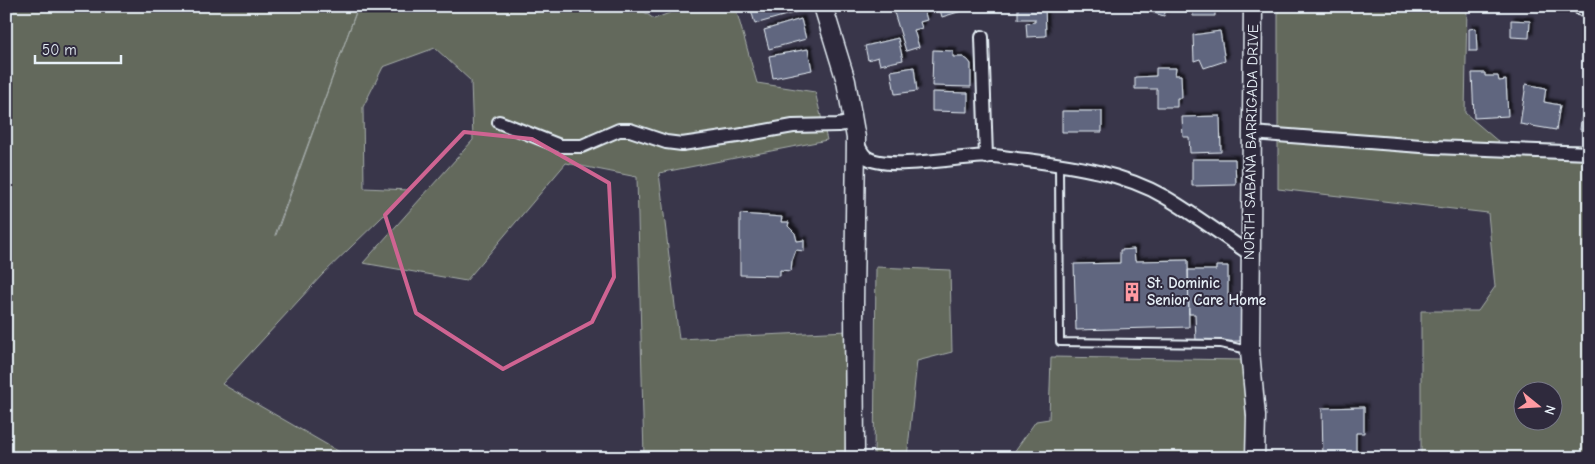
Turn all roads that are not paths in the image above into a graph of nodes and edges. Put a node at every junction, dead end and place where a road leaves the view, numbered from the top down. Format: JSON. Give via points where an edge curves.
{"nodes":[{"id":1,"x":823,"y":6,"type":"edge"},
{"id":2,"x":1253,"y":6,"type":"edge"},
{"id":3,"x":982,"y":37,"type":"dead end"},
{"id":4,"x":498,"y":122,"type":"dead end"},
{"id":5,"x":856,"y":130,"type":"junction"},
{"id":6,"x":1252,"y":133,"type":"junction"},
{"id":7,"x":1589,"y":152,"type":"edge"},
{"id":8,"x":986,"y":157,"type":"junction"},
{"id":9,"x":1059,"y":164,"type":"junction"},
{"id":10,"x":1250,"y":254,"type":"junction"},
{"id":11,"x":1250,"y":351,"type":"junction"},
{"id":12,"x":855,"y":458,"type":"edge"},
{"id":13,"x":1255,"y":458,"type":"edge"}],
"edges":[{"from":1,"to":5,"type":"main road","via":[[846,80]]},
{"from":2,"to":6,"type":"main road","name":"NORTH SABANA BARRIGADA DRIVE"},
{"from":3,"to":8,"type":"street"},
{"from":4,"to":5,"type":"street","via":[[560,146],[571,147],[582,146],[619,130],[682,144],[793,126],[838,125]]},
{"from":5,"to":8,"type":"street","via":[[861,152],[875,161],[892,163]]},
{"from":5,"to":12,"type":"main road"},
{"from":6,"to":7,"type":"street","via":[[1434,147]]},
{"from":6,"to":10,"type":"main road","name":"NORTH SABANA BARRIGADA DRIVE"},
{"from":8,"to":9,"type":"street"},
{"from":9,"to":10,"type":"street","via":[[1125,178],[1164,196]]},
{"from":9,"to":11,"type":"lane","via":[[1060,342],[1221,344]]},
{"from":10,"to":11,"type":"main road","name":"NORTH SABANA BARRIGADA DRIVE"},
{"from":11,"to":13,"type":"main road","name":"NORTH SABANA BARRIGADA DRIVE","via":[[1256,416]]}]}
